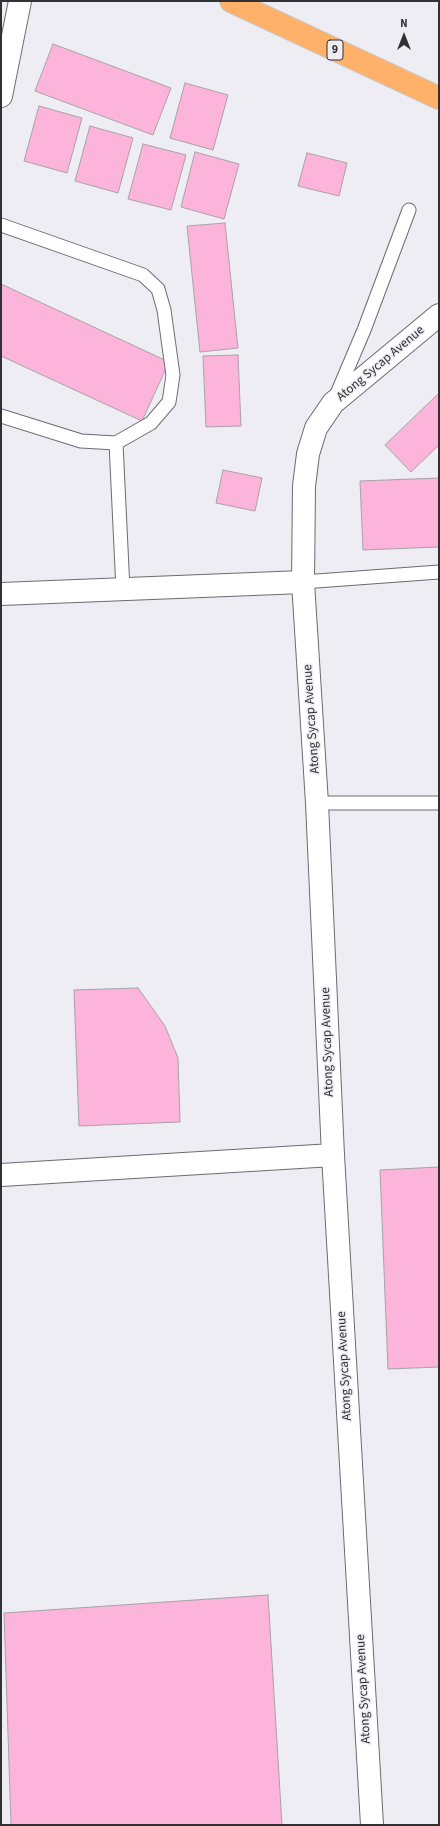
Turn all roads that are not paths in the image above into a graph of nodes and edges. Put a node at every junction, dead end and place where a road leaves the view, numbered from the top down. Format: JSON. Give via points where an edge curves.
{"nodes":[{"id":1,"x":20,"y":1,"type":"edge"},
{"id":2,"x":231,"y":1,"type":"edge"},
{"id":3,"x":1,"y":96,"type":"edge"},
{"id":4,"x":439,"y":98,"type":"edge"},
{"id":5,"x":409,"y":210,"type":"dead end"},
{"id":6,"x":1,"y":225,"type":"edge"},
{"id":7,"x":439,"y":315,"type":"edge"},
{"id":8,"x":333,"y":403,"type":"junction"},
{"id":9,"x":1,"y":416,"type":"edge"},
{"id":10,"x":116,"y":443,"type":"junction"},
{"id":11,"x":439,"y":572,"type":"edge"},
{"id":12,"x":303,"y":582,"type":"junction"},
{"id":13,"x":123,"y":590,"type":"junction"},
{"id":14,"x":1,"y":594,"type":"edge"},
{"id":15,"x":317,"y":803,"type":"junction"},
{"id":16,"x":439,"y":803,"type":"edge"},
{"id":17,"x":333,"y":1155,"type":"junction"},
{"id":18,"x":1,"y":1175,"type":"edge"},
{"id":19,"x":372,"y":1825,"type":"edge"}],
"edges":[{"from":1,"to":3,"type":"street"},
{"from":2,"to":4,"type":"highway","number":"9"},
{"from":5,"to":8,"type":"lane","via":[[364,330]]},
{"from":6,"to":10,"type":"lane","via":[[143,275],[158,289],[164,310],[173,375],[169,402],[152,423]]},
{"from":7,"to":8,"type":"street","name":"Atong Sycap Avenue"},
{"from":8,"to":12,"type":"street","name":"Atong Sycap Avenue","via":[[316,428],[308,454],[304,486]]},
{"from":9,"to":10,"type":"lane","via":[[81,442]]},
{"from":10,"to":13,"type":"lane"},
{"from":11,"to":12,"type":"lane"},
{"from":12,"to":13,"type":"street"},
{"from":12,"to":15,"type":"street","name":"Atong Sycap Avenue"},
{"from":13,"to":14,"type":"street"},
{"from":15,"to":16,"type":"lane"},
{"from":15,"to":17,"type":"street","name":"Atong Sycap Avenue"},
{"from":17,"to":18,"type":"street"},
{"from":17,"to":19,"type":"street","name":"Atong Sycap Avenue"}]}
